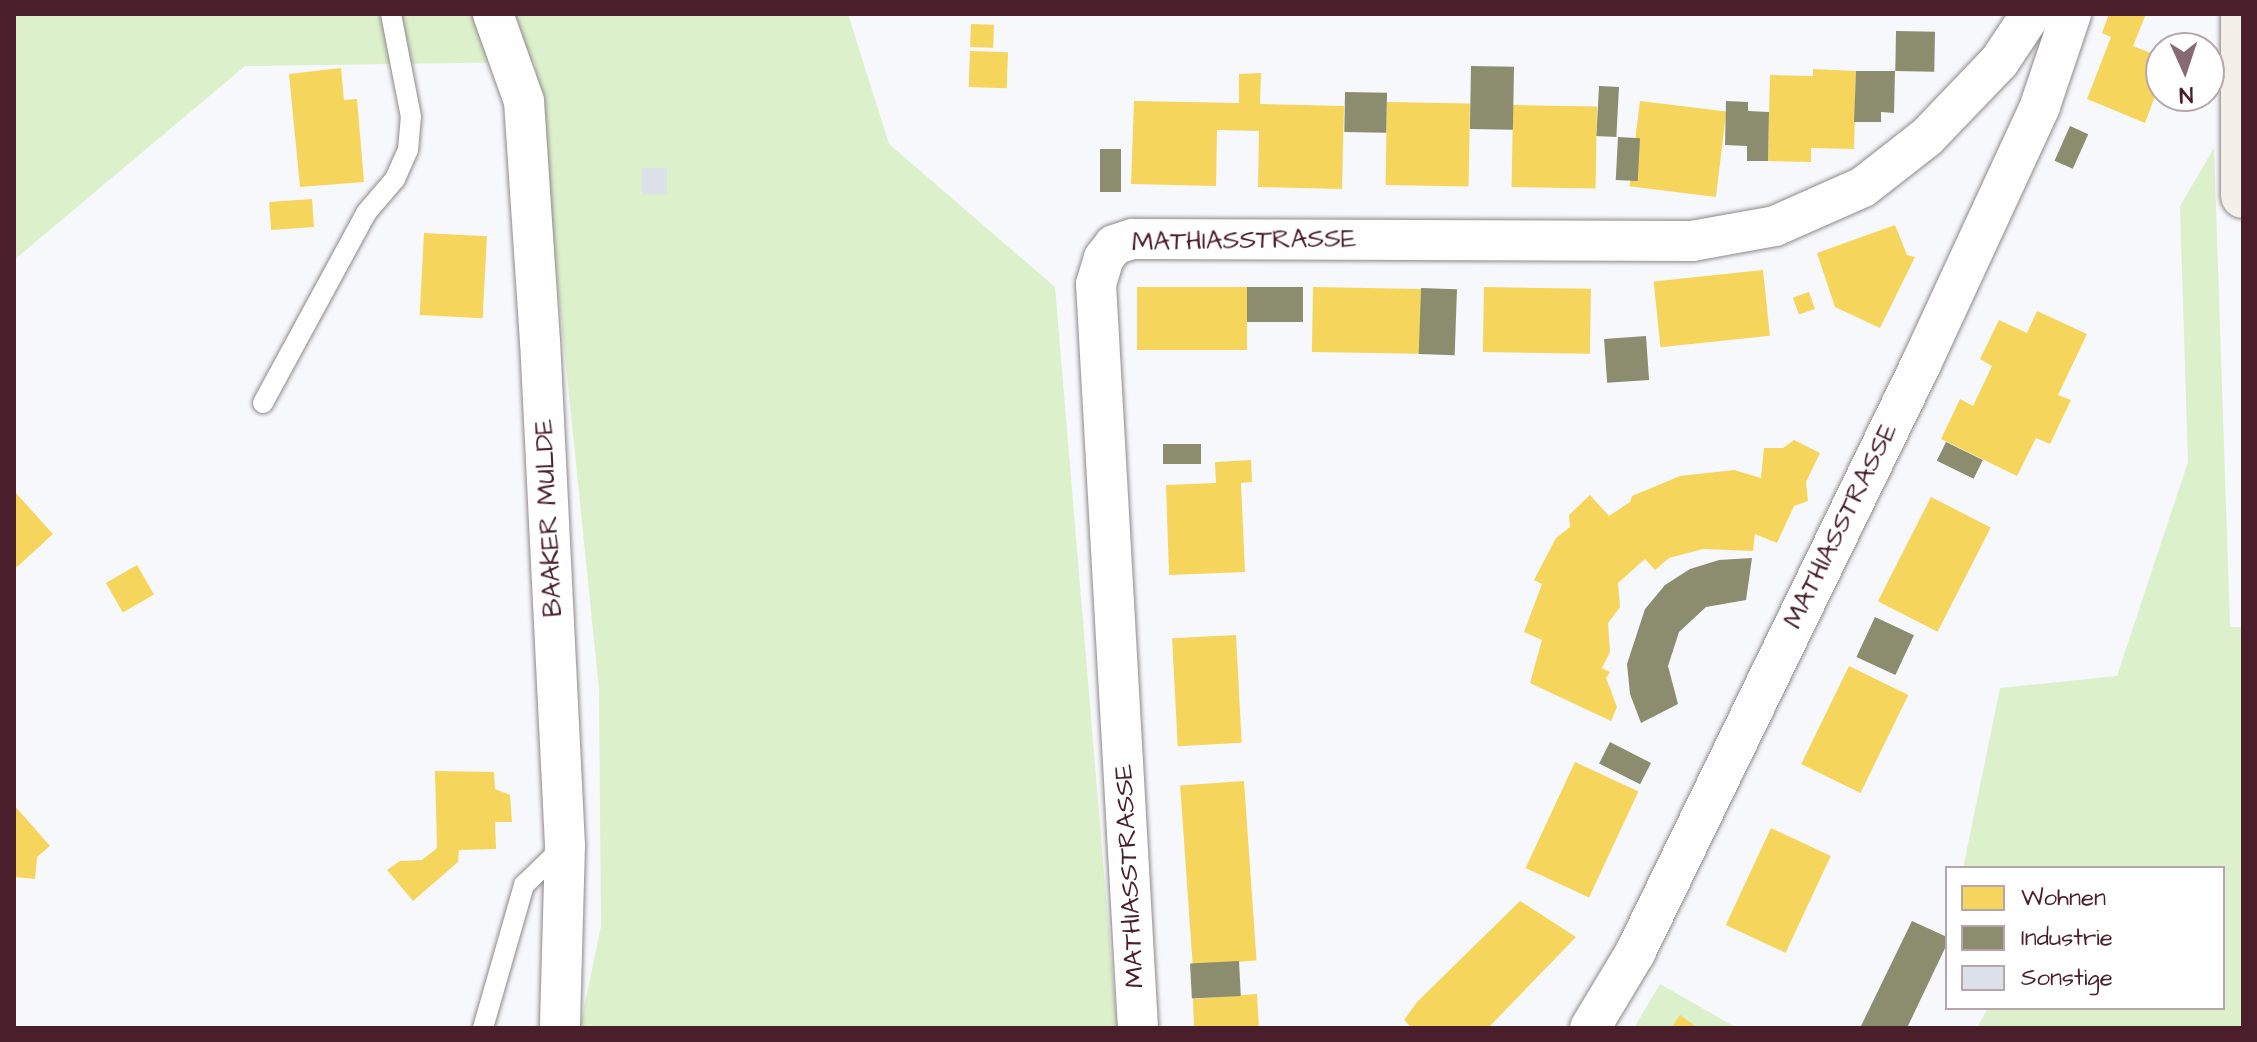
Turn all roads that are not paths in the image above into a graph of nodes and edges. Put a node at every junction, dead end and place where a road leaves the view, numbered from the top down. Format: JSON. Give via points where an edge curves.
{"nodes":[{"id":1,"x":391,"y":14,"type":"edge"},
{"id":2,"x":493,"y":14,"type":"edge"},
{"id":3,"x":2031,"y":14,"type":"edge"},
{"id":4,"x":2071,"y":14,"type":"edge"},
{"id":5,"x":2243,"y":14,"type":"edge"},
{"id":6,"x":2243,"y":196,"type":"edge"},
{"id":7,"x":263,"y":403,"type":"dead end"},
{"id":8,"x":565,"y":845,"type":"junction"},
{"id":9,"x":483,"y":1028,"type":"edge"},
{"id":10,"x":560,"y":1028,"type":"edge"},
{"id":11,"x":1138,"y":1028,"type":"edge"},
{"id":12,"x":1590,"y":1028,"type":"edge"}],
"edges":[{"from":1,"to":7,"type":"lane","via":[[411,117],[408,150],[395,179],[366,213]]},
{"from":2,"to":8,"type":"street","name":"BAAKER MULDE","via":[[524,101]]},
{"from":3,"to":11,"type":"street","name":"MATHIASSTRASSE","via":[[1999,62],[1927,137],[1863,187],[1775,226],[1692,241],[1133,239],[1114,245],[1096,284]]},
{"from":4,"to":12,"type":"street","name":"MATHIASSTRASSE","via":[[2040,106],[1921,364],[1640,943]]},
{"from":5,"to":6,"type":"main road"},
{"from":8,"to":9,"type":"lane","via":[[524,885]]},
{"from":8,"to":10,"type":"street","name":"BAAKER MULDE"}]}
